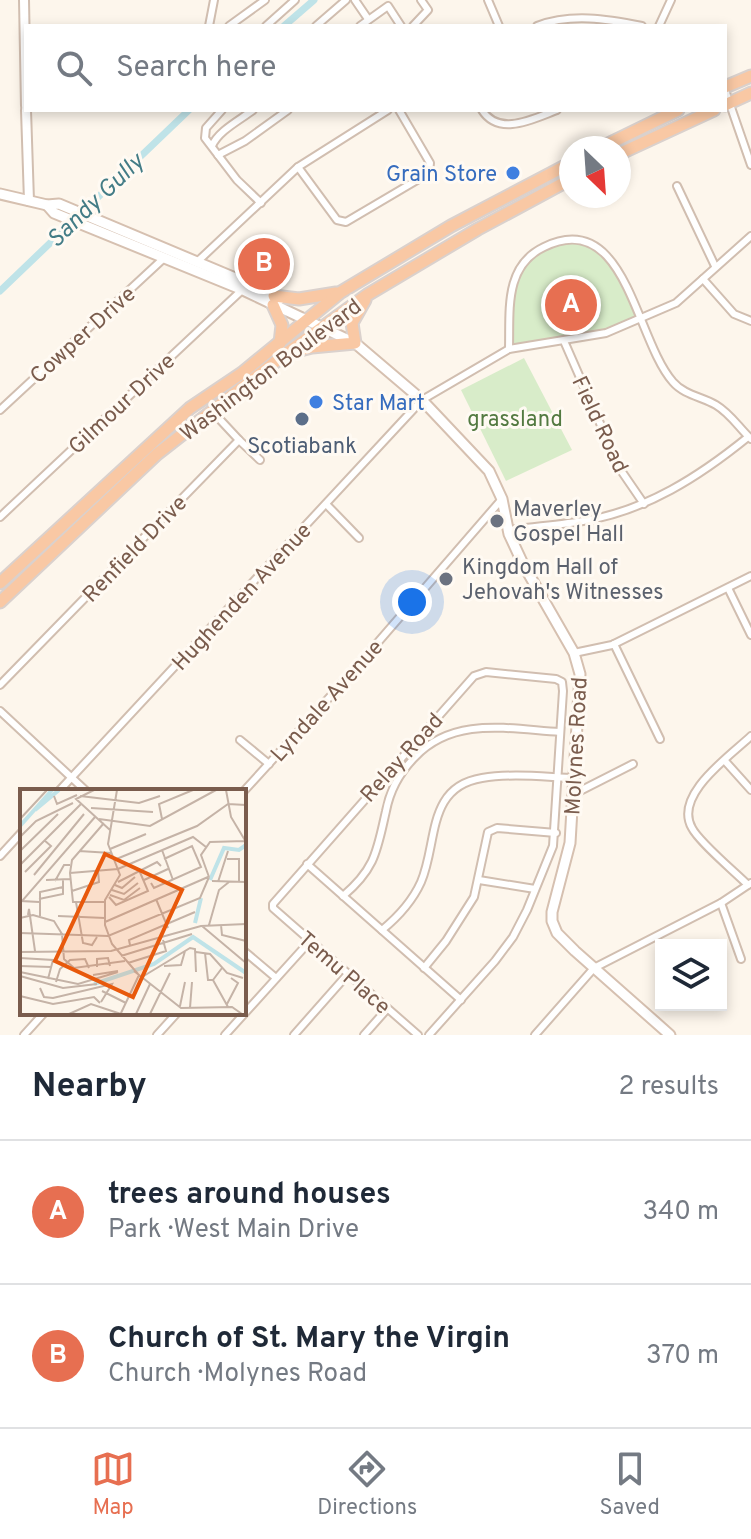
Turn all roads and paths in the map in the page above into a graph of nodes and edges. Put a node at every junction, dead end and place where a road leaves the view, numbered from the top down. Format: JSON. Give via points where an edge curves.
{"nodes":[{"id":1,"x":24,"y":0,"type":"edge"},
{"id":2,"x":214,"y":0,"type":"edge"},
{"id":3,"x":265,"y":0,"type":"edge"},
{"id":4,"x":295,"y":0,"type":"edge"},
{"id":5,"x":346,"y":0,"type":"edge"},
{"id":6,"x":355,"y":0,"type":"edge"},
{"id":7,"x":421,"y":0,"type":"edge"},
{"id":8,"x":488,"y":0,"type":"edge"},
{"id":9,"x":671,"y":0,"type":"edge"},
{"id":10,"x":368,"y":19,"type":"junction"},
{"id":11,"x":24,"y":24,"type":"edge"},
{"id":12,"x":209,"y":24,"type":"edge"},
{"id":13,"x":232,"y":24,"type":"edge"},
{"id":14,"x":268,"y":24,"type":"edge"},
{"id":15,"x":318,"y":24,"type":"edge"},
{"id":16,"x":362,"y":24,"type":"edge"},
{"id":17,"x":399,"y":24,"type":"edge"},
{"id":18,"x":415,"y":24,"type":"edge"},
{"id":19,"x":498,"y":24,"type":"edge"},
{"id":20,"x":543,"y":24,"type":"edge"},
{"id":21,"x":631,"y":24,"type":"edge"},
{"id":22,"x":660,"y":24,"type":"edge"},
{"id":23,"x":751,"y":76,"type":"edge"},
{"id":24,"x":727,"y":88,"type":"edge"},
{"id":25,"x":751,"y":93,"type":"edge"},
{"id":26,"x":728,"y":104,"type":"edge"},
{"id":27,"x":26,"y":112,"type":"edge"},
{"id":28,"x":220,"y":112,"type":"edge"},
{"id":29,"x":250,"y":112,"type":"edge"},
{"id":30,"x":285,"y":112,"type":"edge"},
{"id":31,"x":385,"y":112,"type":"edge"},
{"id":32,"x":400,"y":112,"type":"edge"},
{"id":33,"x":483,"y":112,"type":"edge"},
{"id":34,"x":551,"y":112,"type":"edge"},
{"id":35,"x":674,"y":112,"type":"edge"},
{"id":36,"x":710,"y":112,"type":"edge"},
{"id":37,"x":625,"y":136,"type":"edge"},
{"id":38,"x":212,"y":146,"type":"junction"},
{"id":39,"x":631,"y":148,"type":"edge"},
{"id":40,"x":218,"y":155,"type":"junction"},
{"id":41,"x":751,"y":165,"type":"edge"},
{"id":42,"x":298,"y":167,"type":"junction"},
{"id":43,"x":559,"y":169,"type":"edge"},
{"id":44,"x":559,"y":185,"type":"edge"},
{"id":45,"x":677,"y":186,"type":"dead end"},
{"id":46,"x":0,"y":194,"type":"edge"},
{"id":47,"x":29,"y":201,"type":"junction"},
{"id":48,"x":261,"y":203,"type":"junction"},
{"id":49,"x":99,"y":224,"type":"junction"},
{"id":50,"x":751,"y":236,"type":"edge"},
{"id":51,"x":164,"y":258,"type":"junction"},
{"id":52,"x":197,"y":262,"type":"junction"},
{"id":53,"x":715,"y":266,"type":"junction"},
{"id":54,"x":703,"y":279,"type":"junction"},
{"id":55,"x":243,"y":290,"type":"junction"},
{"id":56,"x":341,"y":292,"type":"junction"},
{"id":57,"x":367,"y":295,"type":"junction"},
{"id":58,"x":273,"y":301,"type":"junction"},
{"id":59,"x":640,"y":320,"type":"junction"},
{"id":60,"x":308,"y":321,"type":"junction"},
{"id":61,"x":751,"y":321,"type":"edge"},
{"id":62,"x":322,"y":327,"type":"junction"},
{"id":63,"x":564,"y":341,"type":"junction"},
{"id":64,"x":280,"y":343,"type":"junction"},
{"id":65,"x":355,"y":343,"type":"junction"},
{"id":66,"x":509,"y":349,"type":"junction"},
{"id":67,"x":284,"y":355,"type":"junction"},
{"id":68,"x":422,"y":400,"type":"junction"},
{"id":69,"x":0,"y":410,"type":"edge"},
{"id":70,"x":212,"y":411,"type":"junction"},
{"id":71,"x":750,"y":437,"type":"edge"},
{"id":72,"x":239,"y":440,"type":"junction"},
{"id":73,"x":260,"y":460,"type":"dead end"},
{"id":74,"x":502,"y":499,"type":"junction"},
{"id":75,"x":326,"y":504,"type":"junction"},
{"id":76,"x":644,"y":504,"type":"junction"},
{"id":77,"x":0,"y":517,"type":"edge"},
{"id":78,"x":508,"y":530,"type":"junction"},
{"id":79,"x":359,"y":538,"type":"dead end"},
{"id":80,"x":751,"y":576,"type":"edge"},
{"id":81,"x":0,"y":583,"type":"edge"},
{"id":82,"x":728,"y":588,"type":"junction"},
{"id":83,"x":0,"y":602,"type":"edge"},
{"id":84,"x":751,"y":615,"type":"edge"},
{"id":85,"x":743,"y":619,"type":"junction"},
{"id":86,"x":751,"y":635,"type":"edge"},
{"id":87,"x":614,"y":644,"type":"junction"},
{"id":88,"x":574,"y":653,"type":"junction"},
{"id":89,"x":0,"y":685,"type":"edge"},
{"id":90,"x":0,"y":711,"type":"edge"},
{"id":91,"x":424,"y":732,"type":"junction"},
{"id":92,"x":560,"y":732,"type":"junction"},
{"id":93,"x":751,"y":736,"type":"edge"},
{"id":94,"x":436,"y":739,"type":"junction"},
{"id":95,"x":660,"y":739,"type":"dead end"},
{"id":96,"x":240,"y":740,"type":"dead end"},
{"id":97,"x":725,"y":761,"type":"junction"},
{"id":98,"x":269,"y":764,"type":"junction"},
{"id":99,"x":633,"y":764,"type":"dead end"},
{"id":100,"x":559,"y":777,"type":"junction"},
{"id":101,"x":71,"y":778,"type":"junction"},
{"id":102,"x":575,"y":778,"type":"junction"},
{"id":103,"x":375,"y":785,"type":"junction"},
{"id":104,"x":61,"y":789,"type":"edge"},
{"id":105,"x":84,"y":789,"type":"edge"},
{"id":106,"x":246,"y":789,"type":"edge"},
{"id":107,"x":751,"y":790,"type":"edge"},
{"id":108,"x":390,"y":793,"type":"junction"},
{"id":109,"x":574,"y":794,"type":"junction"},
{"id":110,"x":556,"y":833,"type":"junction"},
{"id":111,"x":20,"y":834,"type":"edge"},
{"id":112,"x":0,"y":856,"type":"edge"},
{"id":113,"x":307,"y":864,"type":"junction"},
{"id":114,"x":479,"y":880,"type":"junction"},
{"id":115,"x":750,"y":884,"type":"edge"},
{"id":116,"x":535,"y":889,"type":"junction"},
{"id":117,"x":343,"y":896,"type":"junction"},
{"id":118,"x":721,"y":903,"type":"junction"},
{"id":119,"x":273,"y":908,"type":"joint"},
{"id":120,"x":382,"y":930,"type":"junction"},
{"id":121,"x":310,"y":941,"type":"junction"},
{"id":122,"x":246,"y":953,"type":"edge"},
{"id":123,"x":741,"y":959,"type":"dead end"},
{"id":124,"x":424,"y":968,"type":"junction"},
{"id":125,"x":594,"y":968,"type":"junction"},
{"id":126,"x":347,"y":975,"type":"junction"},
{"id":127,"x":276,"y":978,"type":"junction"},
{"id":128,"x":461,"y":1000,"type":"junction"},
{"id":129,"x":387,"y":1009,"type":"junction"},
{"id":130,"x":246,"y":1012,"type":"edge"},
{"id":131,"x":42,"y":1015,"type":"edge"},
{"id":132,"x":175,"y":1015,"type":"edge"},
{"id":133,"x":243,"y":1015,"type":"edge"},
{"id":134,"x":657,"y":1031,"type":"edge"},
{"id":135,"x":24,"y":1035,"type":"edge"},
{"id":136,"x":157,"y":1035,"type":"edge"},
{"id":137,"x":225,"y":1035,"type":"edge"},
{"id":138,"x":294,"y":1035,"type":"edge"},
{"id":139,"x":364,"y":1035,"type":"edge"},
{"id":140,"x":418,"y":1035,"type":"edge"},
{"id":141,"x":429,"y":1035,"type":"edge"},
{"id":142,"x":535,"y":1035,"type":"edge"},
{"id":143,"x":670,"y":1035,"type":"edge"}],
"edges":[{"from":1,"to":11,"type":"street"},
{"from":2,"to":12,"type":"street"},
{"from":3,"to":13,"type":"street"},
{"from":4,"to":14,"type":"street"},
{"from":5,"to":15,"type":"street"},
{"from":6,"to":10,"type":"street"},
{"from":7,"to":18,"type":"street","via":[[428,10]]},
{"from":8,"to":19,"type":"street"},
{"from":9,"to":22,"type":"street"},
{"from":10,"to":16,"type":"street"},
{"from":10,"to":17,"type":"street","via":[[388,6]]},
{"from":20,"to":21,"type":"street","via":[[575,18]]},
{"from":23,"to":24,"type":"highway"},
{"from":25,"to":26,"type":"highway"},
{"from":26,"to":41,"type":"street"},
{"from":27,"to":47,"type":"street"},
{"from":28,"to":38,"type":"street","via":[[204,134]]},
{"from":29,"to":38,"type":"street"},
{"from":30,"to":40,"type":"street"},
{"from":31,"to":42,"type":"street"},
{"from":32,"to":42,"type":"street","via":[[430,163],[429,173],[346,222],[337,220]]},
{"from":33,"to":34,"type":"street","via":[[502,124],[517,124]]},
{"from":35,"to":37,"type":"highway"},
{"from":36,"to":39,"type":"highway"},
{"from":38,"to":40,"type":"street"},
{"from":40,"to":48,"type":"street"},
{"from":42,"to":48,"type":"street"},
{"from":43,"to":56,"type":"highway","name":"Washington Boulevard"},
{"from":44,"to":57,"type":"highway","name":"Washington Boulevard"},
{"from":45,"to":53,"type":"street"},
{"from":46,"to":47,"type":"main road","name":"Molynes Road"},
{"from":47,"to":49,"type":"main road","name":"Molynes Road"},
{"from":48,"to":52,"type":"street"},
{"from":49,"to":51,"type":"main road","name":"Molynes Road"},
{"from":49,"to":52,"type":"main road","name":"Molynes Road"},
{"from":50,"to":53,"type":"street"},
{"from":51,"to":55,"type":"main road","name":"Molynes Road"},
{"from":51,"to":69,"type":"street","name":"Cowper Drive"},
{"from":52,"to":58,"type":"main road","name":"Molynes Road"},
{"from":53,"to":54,"type":"street"},
{"from":54,"to":59,"type":"street","via":[[676,303]]},
{"from":54,"to":61,"type":"street","via":[[734,314]]},
{"from":55,"to":58,"type":"main road","name":"Molynes Road"},
{"from":55,"to":77,"type":"street","name":"Gilmour Drive"},
{"from":56,"to":58,"type":"highway"},
{"from":56,"to":60,"type":"highway","name":"Washington Boulevard"},
{"from":57,"to":62,"type":"highway","name":"Washington Boulevard"},
{"from":57,"to":65,"type":"highway","via":[[352,323]]},
{"from":58,"to":60,"type":"main road","name":"Molynes Road"},
{"from":58,"to":64,"type":"highway","via":[[282,325]]},
{"from":59,"to":63,"type":"street"},
{"from":59,"to":66,"type":"street","via":[[612,260],[582,238],[558,240],[530,253],[520,266],[511,288]]},
{"from":59,"to":71,"type":"street","via":[[674,384],[723,410]]},
{"from":60,"to":62,"type":"main road","name":"Molynes Road"},
{"from":60,"to":64,"type":"highway","name":"Washington Boulevard"},
{"from":62,"to":65,"type":"main road","name":"Molynes Road"},
{"from":62,"to":67,"type":"highway","name":"Washington Boulevard"},
{"from":63,"to":66,"type":"street"},
{"from":63,"to":76,"type":"street","name":"Field Road","via":[[620,469]]},
{"from":64,"to":81,"type":"highway","name":"Washington Boulevard","via":[[190,408]]},
{"from":65,"to":67,"type":"highway"},
{"from":65,"to":68,"type":"main road","name":"Molynes Road"},
{"from":66,"to":68,"type":"street","name":"Hughenden Avenue"},
{"from":67,"to":70,"type":"highway","name":"Washington Boulevard"},
{"from":68,"to":74,"type":"main road","name":"Molynes Road","via":[[489,471]]},
{"from":68,"to":75,"type":"street","name":"Hughenden Avenue"},
{"from":70,"to":72,"type":"street"},
{"from":70,"to":83,"type":"highway","name":"Washington Boulevard","via":[[157,454]]},
{"from":71,"to":76,"type":"street","via":[[701,474]]},
{"from":72,"to":73,"type":"street"},
{"from":72,"to":89,"type":"street","name":"Renfield Drive"},
{"from":74,"to":78,"type":"main road","name":"Molynes Road"},
{"from":74,"to":98,"type":"street","name":"Lyndale Avenue"},
{"from":75,"to":79,"type":"street"},
{"from":75,"to":101,"type":"street","name":"Hughenden Avenue"},
{"from":76,"to":78,"type":"street","via":[[584,521]]},
{"from":78,"to":88,"type":"main road","name":"Molynes Road"},
{"from":80,"to":82,"type":"street"},
{"from":82,"to":85,"type":"street"},
{"from":82,"to":87,"type":"street"},
{"from":84,"to":85,"type":"street"},
{"from":85,"to":86,"type":"street"},
{"from":87,"to":88,"type":"street"},
{"from":87,"to":95,"type":"street"},
{"from":88,"to":102,"type":"main road","name":"Molynes Road","via":[[581,683]]},
{"from":90,"to":101,"type":"street"},
{"from":91,"to":92,"type":"street","name":"Relay Road","via":[[477,675],[486,672],[562,682]]},
{"from":91,"to":94,"type":"street"},
{"from":91,"to":103,"type":"street","name":"Relay Road"},
{"from":92,"to":94,"type":"street","via":[[486,726]]},
{"from":92,"to":100,"type":"street"},
{"from":93,"to":97,"type":"street"},
{"from":94,"to":108,"type":"street","via":[[410,762]]},
{"from":96,"to":98,"type":"street"},
{"from":97,"to":107,"type":"street"},
{"from":97,"to":115,"type":"street","via":[[694,791],[689,822],[705,844]]},
{"from":98,"to":106,"type":"street","name":"Lyndale Avenue"},
{"from":99,"to":109,"type":"street"},
{"from":100,"to":102,"type":"street"},
{"from":100,"to":110,"type":"street"},
{"from":100,"to":120,"type":"street","via":[[481,778],[453,791],[438,809],[421,882],[402,914]]},
{"from":101,"to":104,"type":"street","name":"Hughenden Avenue"},
{"from":101,"to":105,"type":"street"},
{"from":102,"to":109,"type":"main road","name":"Molynes Road"},
{"from":103,"to":108,"type":"street"},
{"from":103,"to":113,"type":"street","name":"Relay Road"},
{"from":108,"to":117,"type":"street","via":[[375,859]]},
{"from":109,"to":125,"type":"main road","name":"Molynes Road","via":[[570,843],[552,921],[557,933]]},
{"from":110,"to":114,"type":"street","via":[[491,830]]},
{"from":110,"to":116,"type":"street"},
{"from":111,"to":112,"type":"street"},
{"from":113,"to":117,"type":"street"},
{"from":113,"to":119,"type":"street","name":"Relay Road"},
{"from":114,"to":116,"type":"street"},
{"from":114,"to":124,"type":"street","via":[[465,914]]},
{"from":115,"to":118,"type":"street"},
{"from":116,"to":128,"type":"street","via":[[506,947]]},
{"from":117,"to":120,"type":"street"},
{"from":118,"to":123,"type":"street"},
{"from":118,"to":125,"type":"street"},
{"from":119,"to":121,"type":"street","name":"Temu Place"},
{"from":120,"to":124,"type":"street"},
{"from":121,"to":126,"type":"street","name":"Temu Place"},
{"from":121,"to":127,"type":"street"},
{"from":122,"to":127,"type":"street"},
{"from":124,"to":128,"type":"street"},
{"from":125,"to":134,"type":"main road","name":"Molynes Road"},
{"from":125,"to":142,"type":"street"},
{"from":126,"to":129,"type":"street","name":"Temu Place"},
{"from":126,"to":138,"type":"street"},
{"from":127,"to":130,"type":"street"},
{"from":128,"to":141,"type":"street"},
{"from":129,"to":139,"type":"street"},
{"from":129,"to":140,"type":"street","name":"Temu Place"},
{"from":131,"to":135,"type":"street"},
{"from":132,"to":136,"type":"street"},
{"from":133,"to":137,"type":"street"},
{"from":134,"to":143,"type":"main road","name":"Molynes Road"}]}
